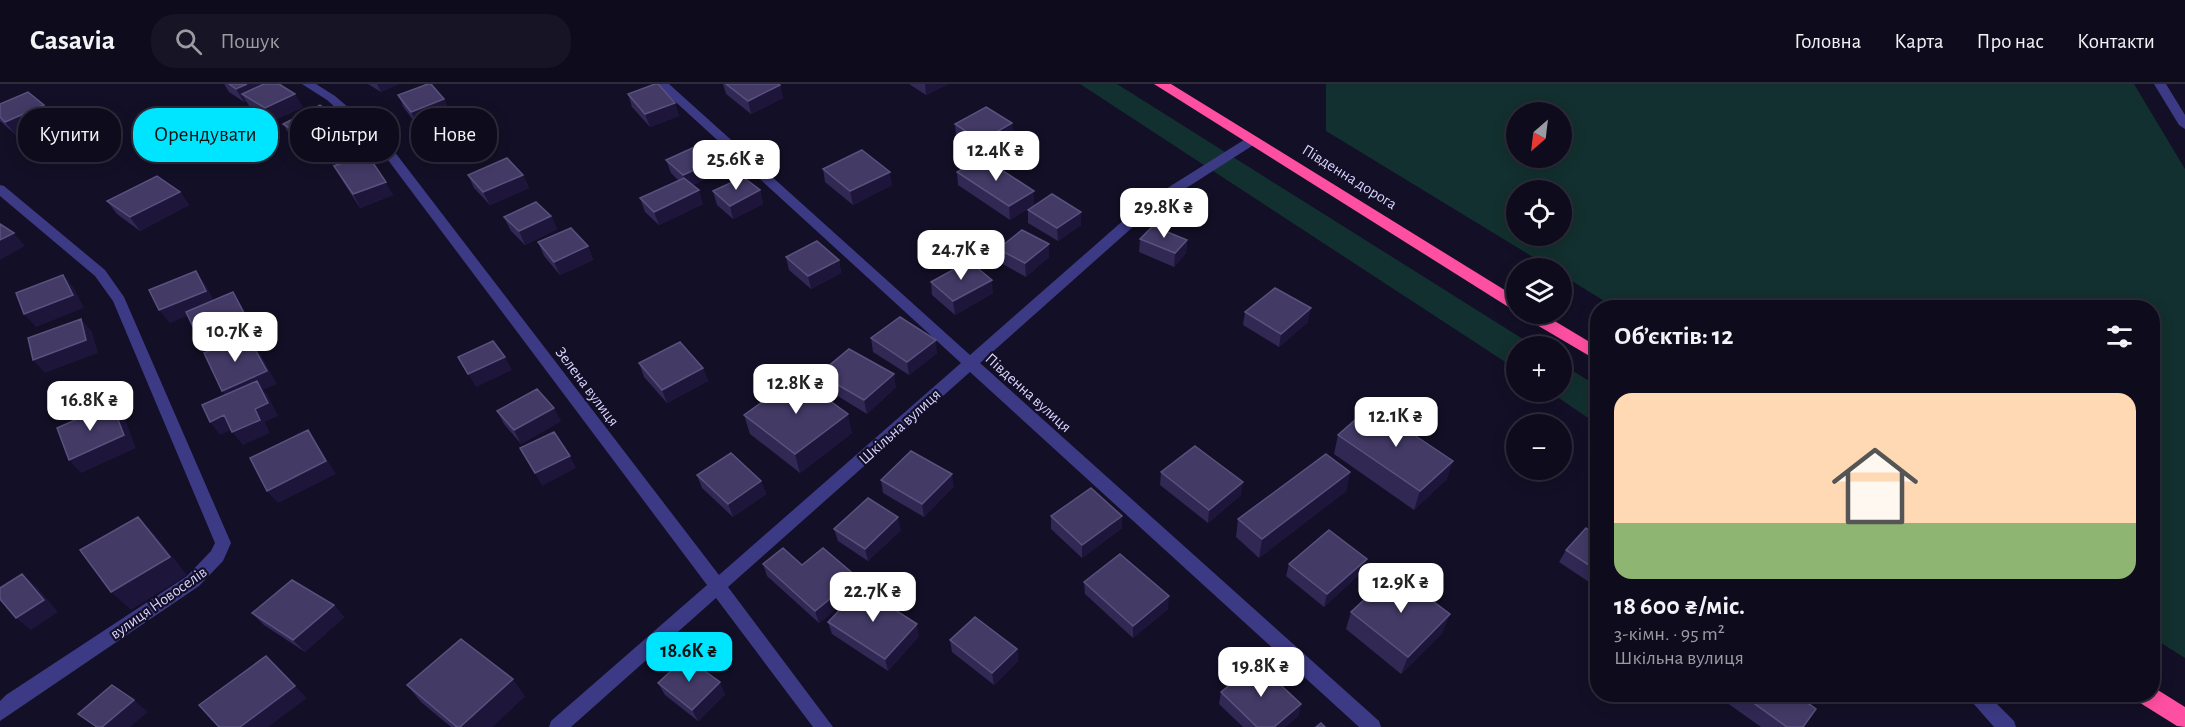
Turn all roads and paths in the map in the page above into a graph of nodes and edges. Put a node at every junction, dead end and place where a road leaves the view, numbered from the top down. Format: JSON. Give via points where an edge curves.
{"nodes":[{"id":1,"x":308,"y":84,"type":"edge"},
{"id":2,"x":662,"y":84,"type":"edge"},
{"id":3,"x":1161,"y":84,"type":"edge"},
{"id":4,"x":2160,"y":84,"type":"edge"},
{"id":5,"x":2185,"y":125,"type":"edge"},
{"id":6,"x":1251,"y":141,"type":"junction"},
{"id":7,"x":0,"y":189,"type":"edge"},
{"id":8,"x":1506,"y":298,"type":"edge"},
{"id":9,"x":1547,"y":324,"type":"edge"},
{"id":10,"x":1590,"y":350,"type":"edge"},
{"id":11,"x":970,"y":363,"type":"junction"},
{"id":12,"x":717,"y":586,"type":"junction"},
{"id":13,"x":1982,"y":702,"type":"edge"},
{"id":14,"x":2158,"y":702,"type":"edge"},
{"id":15,"x":0,"y":713,"type":"edge"},
{"id":16,"x":2185,"y":719,"type":"edge"},
{"id":17,"x":558,"y":727,"type":"edge"},
{"id":18,"x":824,"y":727,"type":"edge"},
{"id":19,"x":1372,"y":727,"type":"edge"},
{"id":20,"x":2007,"y":727,"type":"edge"}],
"edges":[{"from":1,"to":12,"type":"street","name":"Зелена вулиця","via":[[331,98],[380,141]]},
{"from":2,"to":11,"type":"street","name":"Південна вулиця"},
{"from":3,"to":6,"type":"highway","name":"Південна дорога"},
{"from":4,"to":5,"type":"street"},
{"from":6,"to":8,"type":"highway","name":"Південна дорога"},
{"from":6,"to":11,"type":"street","name":"Шкільна вулиця","via":[[1148,207]]},
{"from":7,"to":15,"type":"street","name":"вулиця Новоселів","via":[[100,273],[119,300],[223,543],[217,556],[194,581],[12,701]]},
{"from":9,"to":10,"type":"highway"},
{"from":11,"to":12,"type":"street","name":"Шкільна вулиця"},
{"from":11,"to":19,"type":"street","name":"Південна вулиця"},
{"from":12,"to":17,"type":"street","name":"Шкільна вулиця"},
{"from":12,"to":18,"type":"street","name":"Зелена вулиця"},
{"from":13,"to":20,"type":"street"},
{"from":14,"to":16,"type":"highway"}]}
